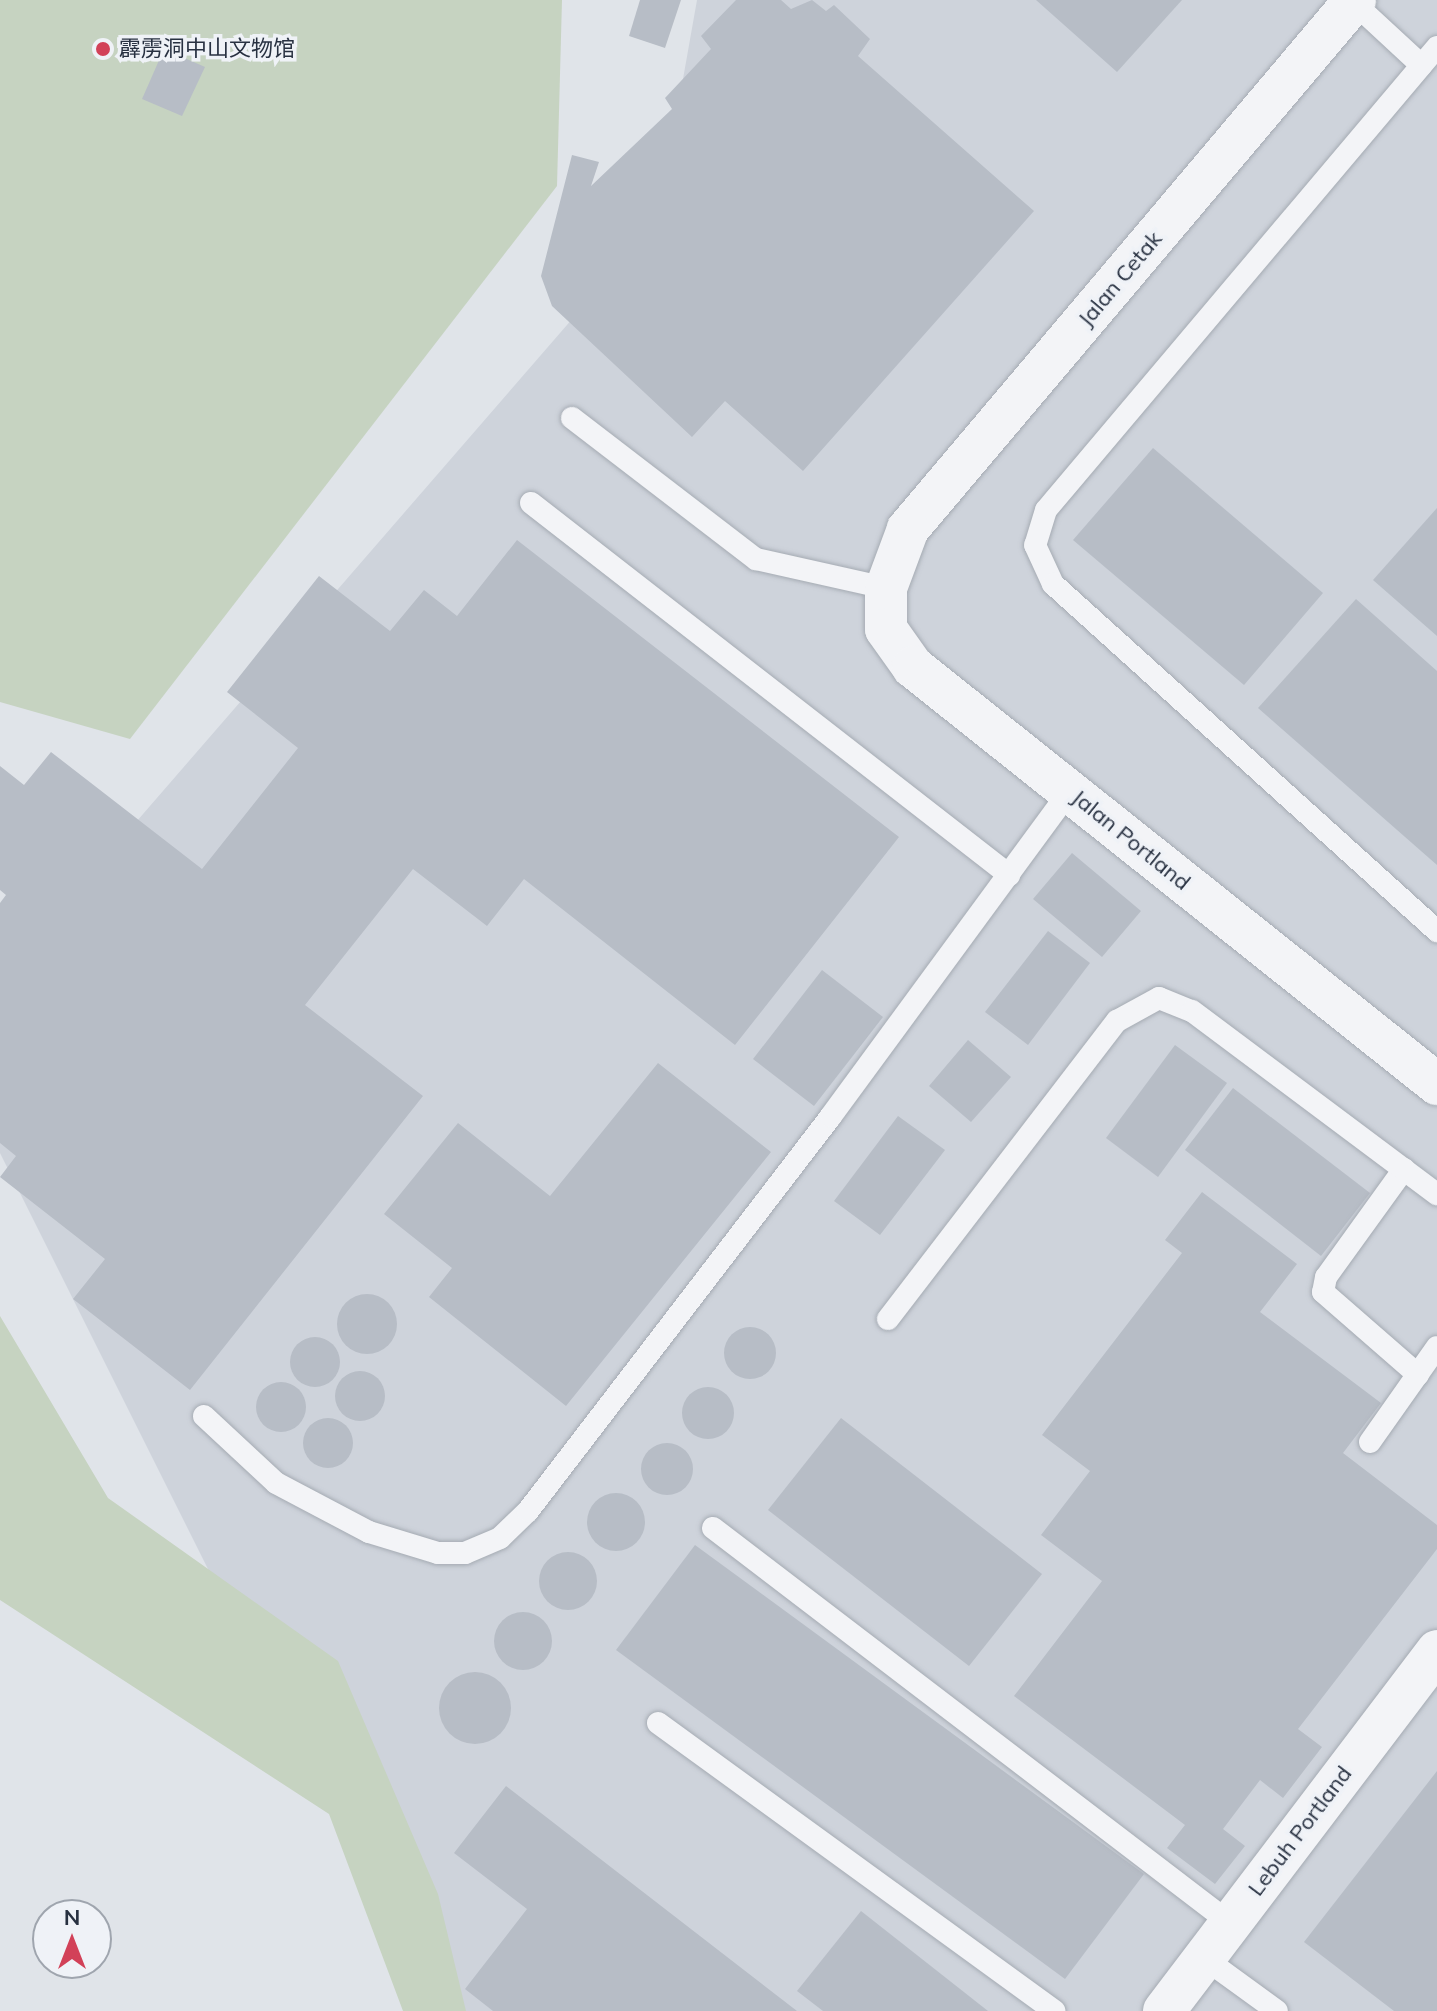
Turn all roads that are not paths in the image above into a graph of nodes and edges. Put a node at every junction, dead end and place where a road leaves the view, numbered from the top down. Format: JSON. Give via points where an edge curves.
{"nodes":[{"id":1,"x":1354,"y":1,"type":"edge"},
{"id":2,"x":1437,"y":47,"type":"edge"},
{"id":3,"x":1421,"y":65,"type":"junction"},
{"id":4,"x":572,"y":418,"type":"dead end"},
{"id":5,"x":531,"y":503,"type":"dead end"},
{"id":6,"x":889,"y":576,"type":"junction"},
{"id":7,"x":1070,"y":791,"type":"junction"},
{"id":8,"x":1009,"y":875,"type":"junction"},
{"id":9,"x":1437,"y":931,"type":"edge"},
{"id":10,"x":1437,"y":1084,"type":"edge"},
{"id":11,"x":1404,"y":1169,"type":"junction"},
{"id":12,"x":1437,"y":1194,"type":"edge"},
{"id":13,"x":888,"y":1319,"type":"dead end"},
{"id":14,"x":1437,"y":1347,"type":"edge"},
{"id":15,"x":1418,"y":1375,"type":"junction"},
{"id":16,"x":204,"y":1416,"type":"dead end"},
{"id":17,"x":1370,"y":1442,"type":"dead end"},
{"id":18,"x":713,"y":1528,"type":"dead end"},
{"id":19,"x":1437,"y":1651,"type":"edge"},
{"id":20,"x":658,"y":1723,"type":"dead end"},
{"id":21,"x":1230,"y":1923,"type":"junction"},
{"id":22,"x":1204,"y":1958,"type":"junction"},
{"id":23,"x":1054,"y":2011,"type":"edge"},
{"id":24,"x":1164,"y":2011,"type":"edge"},
{"id":25,"x":1277,"y":2011,"type":"edge"}],
"edges":[{"from":1,"to":3,"type":"lane"},
{"from":1,"to":6,"type":"street","name":"Jalan Cetak","via":[[908,529]]},
{"from":2,"to":3,"type":"lane"},
{"from":3,"to":9,"type":"lane","via":[[1046,510],[1035,545],[1053,584]]},
{"from":4,"to":6,"type":"lane","via":[[756,559]]},
{"from":5,"to":8,"type":"lane"},
{"from":6,"to":7,"type":"street","name":"Jalan Portland","via":[[886,629],[913,667]]},
{"from":7,"to":8,"type":"lane"},
{"from":7,"to":10,"type":"street","name":"Jalan Portland"},
{"from":8,"to":16,"type":"lane","via":[[538,1499],[500,1538],[465,1553],[438,1553],[369,1532],[276,1483]]},
{"from":11,"to":12,"type":"lane"},
{"from":11,"to":13,"type":"lane","via":[[1192,1011],[1175,1001],[1143,1003],[1117,1021]]},
{"from":11,"to":15,"type":"lane","via":[[1326,1277],[1323,1292]]},
{"from":14,"to":15,"type":"lane"},
{"from":15,"to":17,"type":"lane"},
{"from":18,"to":21,"type":"lane"},
{"from":19,"to":21,"type":"street","name":"Lebuh Portland"},
{"from":20,"to":23,"type":"lane"},
{"from":21,"to":22,"type":"street","name":"Lebuh Portland"},
{"from":22,"to":24,"type":"street","name":"Lebuh Portland"},
{"from":22,"to":25,"type":"lane"}]}
